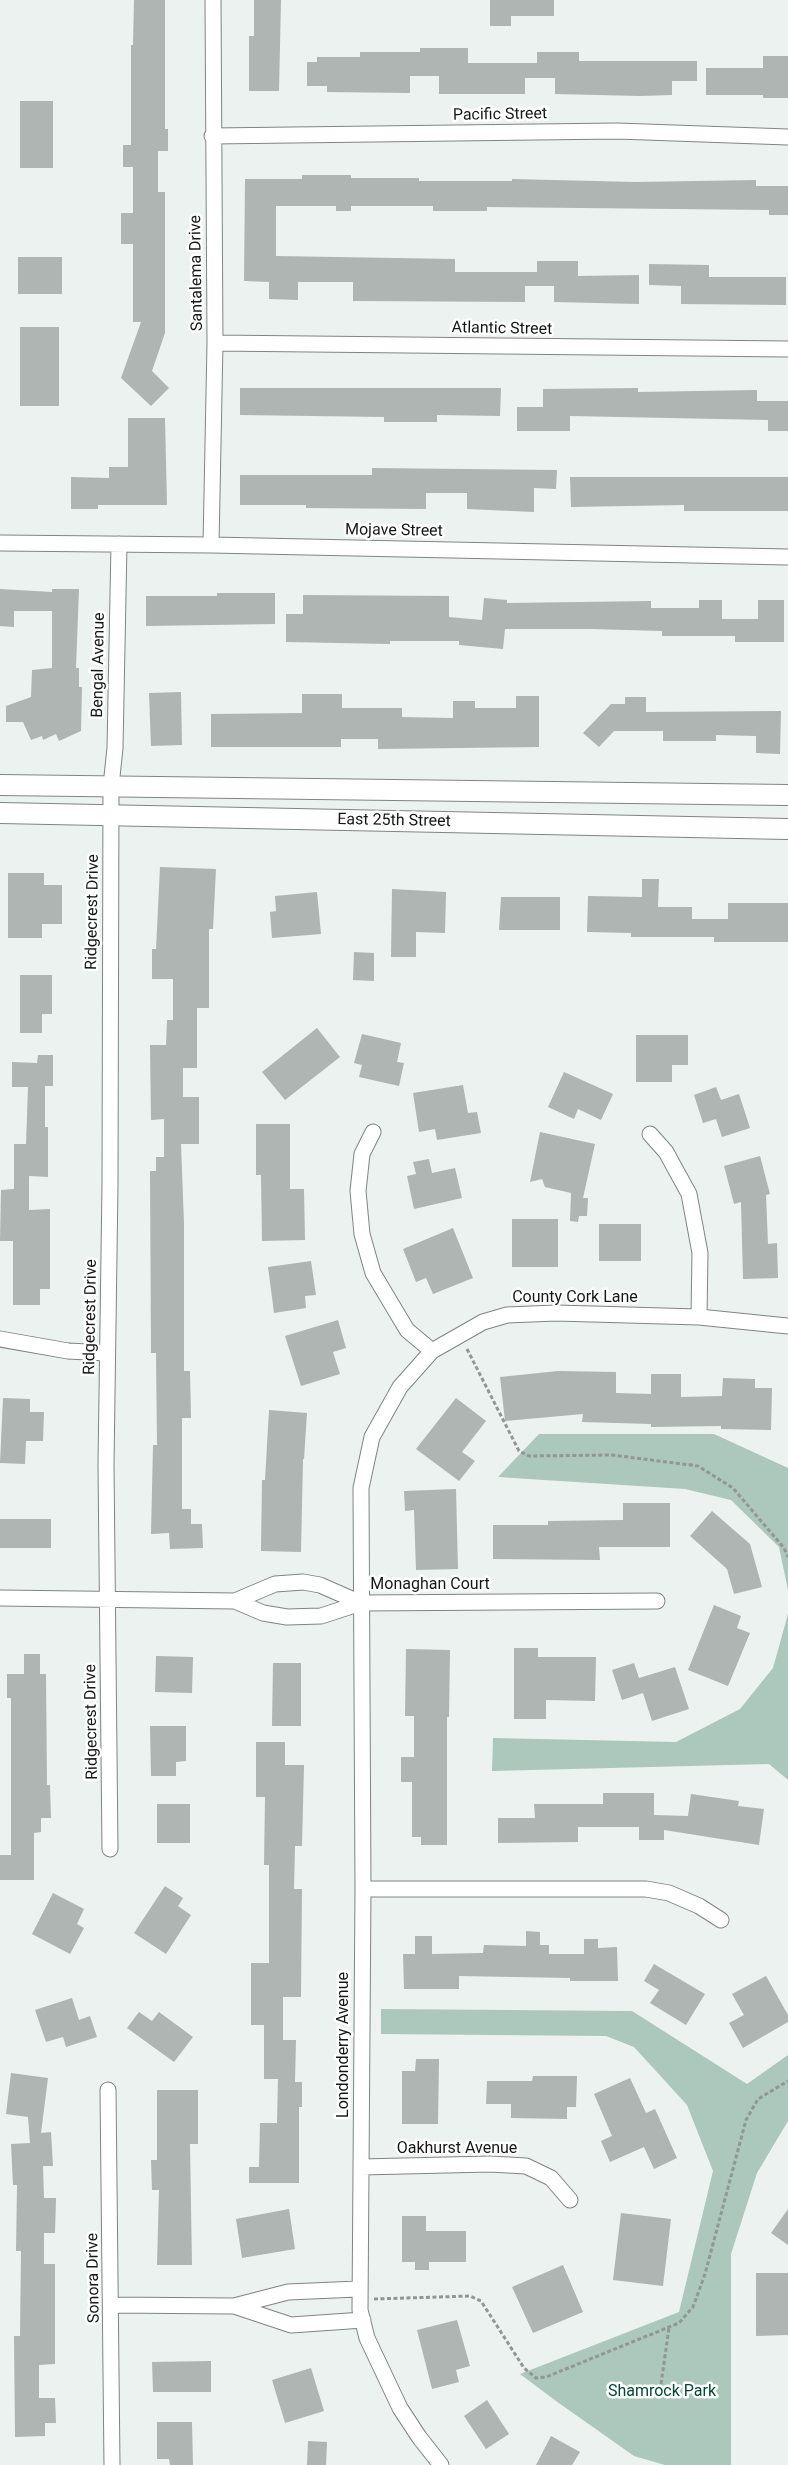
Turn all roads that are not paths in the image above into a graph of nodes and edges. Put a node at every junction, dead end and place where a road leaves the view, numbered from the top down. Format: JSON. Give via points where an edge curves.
{"nodes":[{"id":1,"x":213,"y":0,"type":"edge"},
{"id":2,"x":212,"y":136,"type":"junction"},
{"id":3,"x":788,"y":137,"type":"edge"},
{"id":4,"x":215,"y":344,"type":"junction"},
{"id":5,"x":788,"y":349,"type":"edge"},
{"id":6,"x":0,"y":543,"type":"edge"},
{"id":7,"x":119,"y":544,"type":"junction"},
{"id":8,"x":211,"y":545,"type":"junction"},
{"id":9,"x":788,"y":557,"type":"edge"},
{"id":10,"x":0,"y":786,"type":"edge"},
{"id":11,"x":111,"y":786,"type":"junction"},
{"id":12,"x":788,"y":795,"type":"edge"},
{"id":13,"x":0,"y":813,"type":"edge"},
{"id":14,"x":111,"y":815,"type":"junction"},
{"id":15,"x":788,"y":829,"type":"edge"},
{"id":16,"x":373,"y":1132,"type":"dead end"},
{"id":17,"x":650,"y":1134,"type":"dead end"},
{"id":18,"x":699,"y":1317,"type":"junction"},
{"id":19,"x":788,"y":1326,"type":"edge"},
{"id":20,"x":0,"y":1339,"type":"edge"},
{"id":21,"x":432,"y":1351,"type":"junction"},
{"id":22,"x":107,"y":1354,"type":"junction"},
{"id":23,"x":0,"y":1598,"type":"edge"},
{"id":24,"x":108,"y":1599,"type":"junction"},
{"id":25,"x":235,"y":1601,"type":"junction"},
{"id":26,"x":657,"y":1602,"type":"dead end"},
{"id":27,"x":361,"y":1603,"type":"junction"},
{"id":28,"x":110,"y":1849,"type":"dead end"},
{"id":29,"x":363,"y":1889,"type":"junction"},
{"id":30,"x":721,"y":1920,"type":"dead end"},
{"id":31,"x":108,"y":2090,"type":"dead end"},
{"id":32,"x":361,"y":2167,"type":"junction"},
{"id":33,"x":570,"y":2200,"type":"dead end"},
{"id":34,"x":359,"y":2294,"type":"junction"},
{"id":35,"x":112,"y":2305,"type":"junction"},
{"id":36,"x":234,"y":2306,"type":"junction"},
{"id":37,"x":364,"y":2320,"type":"junction"},
{"id":38,"x":112,"y":2465,"type":"edge"},
{"id":39,"x":441,"y":2465,"type":"edge"}],
"edges":[{"from":1,"to":2,"type":"street","name":"Santalema Drive"},
{"from":2,"to":3,"type":"street","name":"Pacific Street","via":[[617,131]]},
{"from":2,"to":4,"type":"street","name":"Santalema Drive"},
{"from":4,"to":5,"type":"street","name":"Atlantic Street"},
{"from":4,"to":8,"type":"street","name":"Santalema Drive"},
{"from":6,"to":7,"type":"street","name":"Mojave Street"},
{"from":7,"to":8,"type":"street","name":"Mojave Street"},
{"from":7,"to":11,"type":"street","name":"Bengal Avenue","via":[[115,748]]},
{"from":8,"to":9,"type":"street","name":"Mojave Street"},
{"from":10,"to":11,"type":"street","name":"East 25th Street"},
{"from":11,"to":12,"type":"street","name":"East 25th Street"},
{"from":11,"to":14,"type":"street","name":"Ridgecrest Drive"},
{"from":13,"to":14,"type":"street","name":"East 25th Street"},
{"from":14,"to":15,"type":"street","name":"East 25th Street"},
{"from":14,"to":22,"type":"street","name":"Ridgecrest Drive"},
{"from":16,"to":21,"type":"street","via":[[362,1154],[358,1190],[362,1234],[373,1273],[408,1330]]},
{"from":17,"to":18,"type":"street","via":[[666,1152],[689,1194],[700,1253]]},
{"from":18,"to":19,"type":"street","name":"County Cork Lane"},
{"from":18,"to":21,"type":"street","name":"County Cork Lane","via":[[556,1313],[507,1315],[483,1322]]},
{"from":20,"to":22,"type":"street"},
{"from":21,"to":27,"type":"street","name":"County Cork Lane","via":[[400,1387],[372,1437],[361,1488]]},
{"from":22,"to":24,"type":"street","name":"Ridgecrest Drive"},
{"from":23,"to":24,"type":"street","name":"Monaghan Court"},
{"from":24,"to":25,"type":"street","name":"Monaghan Court"},
{"from":24,"to":28,"type":"street","name":"Ridgecrest Drive"},
{"from":25,"to":27,"type":"street","via":[[263,1613],[287,1617],[322,1616]]},
{"from":25,"to":27,"type":"street","name":"Monaghan Court","via":[[275,1584],[303,1582],[320,1585]]},
{"from":26,"to":27,"type":"street","name":"Monaghan Court"},
{"from":27,"to":29,"type":"street","name":"Londonderry Avenue"},
{"from":29,"to":30,"type":"street","via":[[646,1889],[669,1892]]},
{"from":29,"to":32,"type":"street","name":"Londonderry Avenue"},
{"from":31,"to":35,"type":"street","name":"Sonora Drive"},
{"from":32,"to":33,"type":"street","name":"Oakhurst Avenue","via":[[526,2166],[551,2178]]},
{"from":32,"to":34,"type":"street","name":"Londonderry Avenue"},
{"from":34,"to":36,"type":"street","via":[[288,2292]]},
{"from":34,"to":37,"type":"street","name":"Londonderry Avenue"},
{"from":35,"to":36,"type":"street"},
{"from":35,"to":38,"type":"street","name":"Sonora Drive"},
{"from":36,"to":37,"type":"street","via":[[290,2325]]},
{"from":37,"to":39,"type":"street","name":"Londonderry Avenue","via":[[367,2338],[400,2408]]}]}
